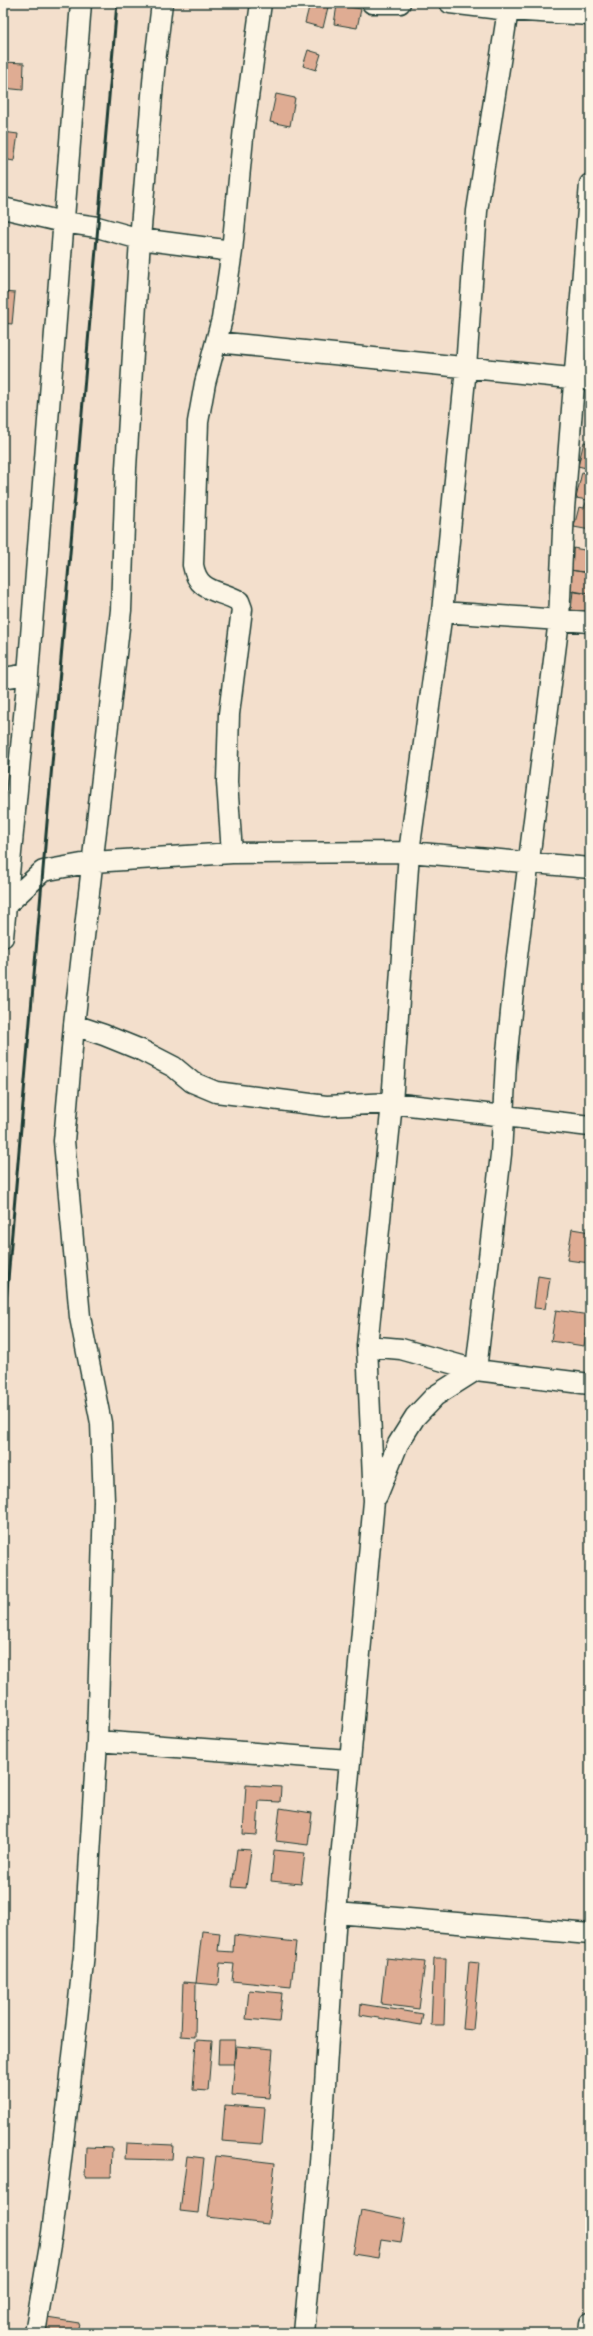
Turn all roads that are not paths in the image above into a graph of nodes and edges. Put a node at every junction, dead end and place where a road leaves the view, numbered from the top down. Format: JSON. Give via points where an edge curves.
{"nodes":[{"id":1,"x":81,"y":3,"type":"edge"},
{"id":2,"x":162,"y":3,"type":"edge"},
{"id":3,"x":261,"y":3,"type":"edge"},
{"id":4,"x":372,"y":3,"type":"edge"},
{"id":5,"x":400,"y":3,"type":"edge"},
{"id":6,"x":450,"y":3,"type":"edge"},
{"id":7,"x":508,"y":7,"type":"edge"},
{"id":8,"x":590,"y":14,"type":"edge"},
{"id":9,"x":590,"y":184,"type":"edge"},
{"id":10,"x":3,"y":208,"type":"edge"},
{"id":11,"x":63,"y":222,"type":"junction"},
{"id":12,"x":140,"y":239,"type":"junction"},
{"id":13,"x":232,"y":251,"type":"junction"},
{"id":14,"x":216,"y":342,"type":"junction"},
{"id":15,"x":466,"y":368,"type":"junction"},
{"id":16,"x":583,"y":379,"type":"edge"},
{"id":17,"x":442,"y":612,"type":"junction"},
{"id":18,"x":559,"y":620,"type":"junction"},
{"id":19,"x":590,"y":622,"type":"edge"},
{"id":20,"x":28,"y":674,"type":"junction"},
{"id":21,"x":3,"y":678,"type":"edge"},
{"id":22,"x":409,"y":852,"type":"junction"},
{"id":23,"x":232,"y":853,"type":"junction"},
{"id":24,"x":528,"y":861,"type":"junction"},
{"id":25,"x":94,"y":862,"type":"junction"},
{"id":26,"x":590,"y":868,"type":"edge"},
{"id":27,"x":4,"y":908,"type":"edge"},
{"id":28,"x":3,"y":937,"type":"edge"},
{"id":29,"x":74,"y":1025,"type":"junction"},
{"id":30,"x":392,"y":1103,"type":"junction"},
{"id":31,"x":503,"y":1115,"type":"junction"},
{"id":32,"x":590,"y":1126,"type":"edge"},
{"id":33,"x":367,"y":1346,"type":"junction"},
{"id":34,"x":476,"y":1370,"type":"junction"},
{"id":35,"x":590,"y":1384,"type":"edge"},
{"id":36,"x":374,"y":1502,"type":"junction"},
{"id":37,"x":97,"y":1741,"type":"junction"},
{"id":38,"x":349,"y":1760,"type":"junction"},
{"id":39,"x":336,"y":1912,"type":"junction"},
{"id":40,"x":590,"y":1934,"type":"edge"},
{"id":41,"x":590,"y":2323,"type":"edge"},
{"id":42,"x":35,"y":2333,"type":"edge"},
{"id":43,"x":304,"y":2333,"type":"edge"},
{"id":44,"x":589,"y":2333,"type":"edge"}],
"edges":[{"from":1,"to":11,"type":"street"},
{"from":2,"to":12,"type":"street"},
{"from":3,"to":13,"type":"street","via":[[244,127]]},
{"from":4,"to":5,"type":"street"},
{"from":6,"to":7,"type":"street"},
{"from":7,"to":8,"type":"street"},
{"from":7,"to":15,"type":"street","via":[[476,211]]},
{"from":9,"to":16,"type":"street"},
{"from":10,"to":11,"type":"street"},
{"from":11,"to":12,"type":"street","via":[[98,227]]},
{"from":11,"to":20,"type":"street"},
{"from":12,"to":13,"type":"street"},
{"from":12,"to":25,"type":"street","via":[[126,468],[121,610]]},
{"from":13,"to":14,"type":"street"},
{"from":14,"to":15,"type":"street"},
{"from":14,"to":23,"type":"street","via":[[198,422],[193,565],[195,577],[201,584],[239,602],[242,609],[229,714],[227,782]]},
{"from":15,"to":16,"type":"street"},
{"from":15,"to":17,"type":"street"},
{"from":16,"to":18,"type":"street","via":[[564,509]]},
{"from":17,"to":18,"type":"street"},
{"from":17,"to":22,"type":"street"},
{"from":18,"to":19,"type":"street"},
{"from":18,"to":24,"type":"street"},
{"from":20,"to":21,"type":"street"},
{"from":20,"to":27,"type":"street"},
{"from":22,"to":23,"type":"street"},
{"from":22,"to":24,"type":"street"},
{"from":22,"to":30,"type":"street"},
{"from":23,"to":25,"type":"street"},
{"from":24,"to":26,"type":"street"},
{"from":24,"to":31,"type":"street","via":[[513,987]]},
{"from":25,"to":27,"type":"street","via":[[43,871]]},
{"from":25,"to":29,"type":"street"},
{"from":27,"to":28,"type":"street"},
{"from":29,"to":30,"type":"street","via":[[140,1050],[174,1067],[192,1082],[216,1092],[326,1106]]},
{"from":29,"to":37,"type":"street","via":[[64,1141],[80,1318],[101,1423],[104,1501]]},
{"from":30,"to":31,"type":"street"},
{"from":30,"to":33,"type":"street"},
{"from":31,"to":32,"type":"street"},
{"from":31,"to":34,"type":"street"},
{"from":33,"to":34,"type":"street","via":[[401,1349]]},
{"from":33,"to":36,"type":"street"},
{"from":34,"to":35,"type":"street"},
{"from":34,"to":36,"type":"street","via":[[435,1396],[415,1417],[398,1444]]},
{"from":36,"to":38,"type":"street"},
{"from":37,"to":38,"type":"street"},
{"from":37,"to":42,"type":"street","via":[[84,1953],[52,2233]]},
{"from":38,"to":39,"type":"street"},
{"from":39,"to":40,"type":"street"},
{"from":39,"to":43,"type":"street","via":[[320,2163]]},
{"from":41,"to":44,"type":"street"}]}
